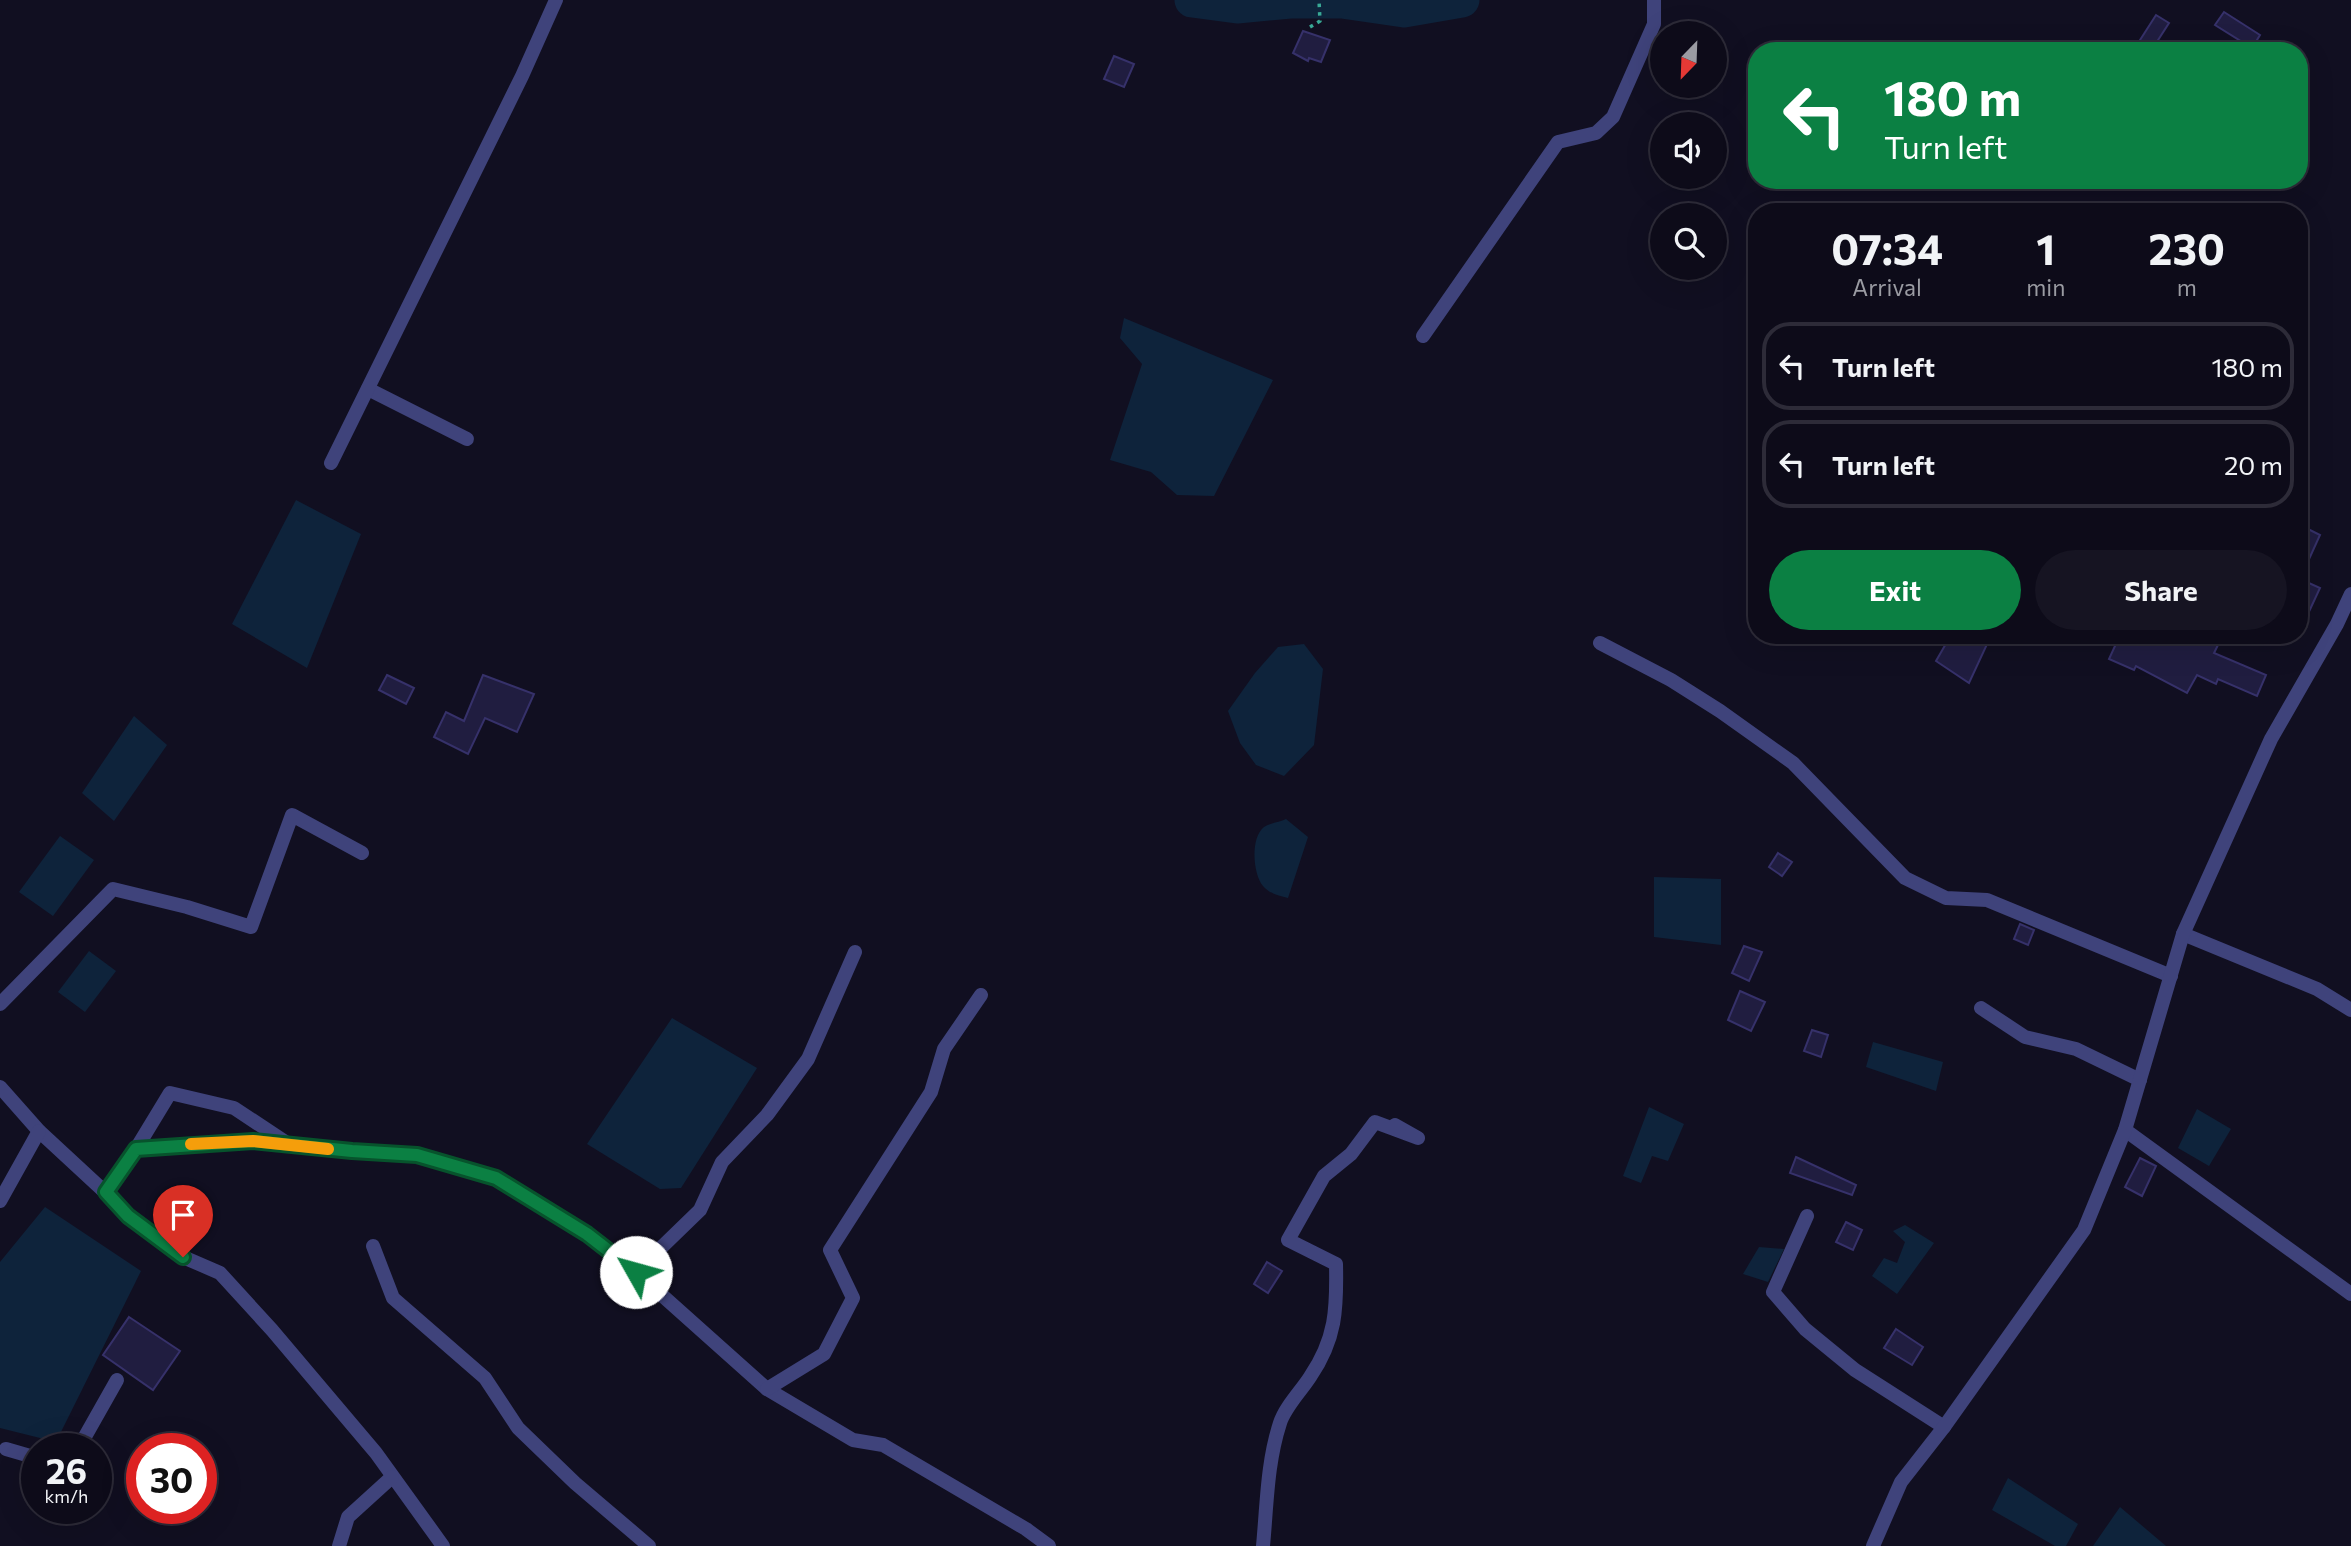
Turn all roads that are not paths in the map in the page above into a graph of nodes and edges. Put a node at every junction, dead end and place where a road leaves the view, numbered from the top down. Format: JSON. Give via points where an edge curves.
{"nodes":[{"id":1,"x":556,"y":0,"type":"edge"},
{"id":2,"x":1654,"y":1,"type":"edge"},
{"id":3,"x":1423,"y":336,"type":"dead end"},
{"id":4,"x":368,"y":389,"type":"junction"},
{"id":5,"x":467,"y":439,"type":"dead end"},
{"id":6,"x":331,"y":463,"type":"dead end"},
{"id":7,"x":2351,"y":594,"type":"edge"},
{"id":8,"x":1600,"y":643,"type":"dead end"},
{"id":9,"x":362,"y":853,"type":"dead end"},
{"id":10,"x":2183,"y":934,"type":"junction"},
{"id":11,"x":855,"y":952,"type":"dead end"},
{"id":12,"x":2171,"y":976,"type":"junction"},
{"id":13,"x":981,"y":995,"type":"dead end"},
{"id":14,"x":0,"y":1004,"type":"edge"},
{"id":15,"x":1980,"y":1008,"type":"dead end"},
{"id":16,"x":2351,"y":1010,"type":"edge"},
{"id":17,"x":2140,"y":1080,"type":"junction"},
{"id":18,"x":0,"y":1087,"type":"edge"},
{"id":19,"x":1395,"y":1125,"type":"dead end"},
{"id":20,"x":2125,"y":1130,"type":"junction"},
{"id":21,"x":39,"y":1131,"type":"junction"},
{"id":22,"x":291,"y":1145,"type":"junction"},
{"id":23,"x":136,"y":1149,"type":"junction"},
{"id":24,"x":106,"y":1192,"type":"junction"},
{"id":25,"x":0,"y":1201,"type":"edge"},
{"id":26,"x":1807,"y":1216,"type":"dead end"},
{"id":27,"x":373,"y":1246,"type":"dead end"},
{"id":28,"x":636,"y":1272,"type":"junction"},
{"id":29,"x":2351,"y":1294,"type":"edge"},
{"id":30,"x":117,"y":1380,"type":"dead end"},
{"id":31,"x":767,"y":1389,"type":"junction"},
{"id":32,"x":1944,"y":1427,"type":"junction"},
{"id":33,"x":87,"y":1433,"type":"edge"},
{"id":34,"x":6,"y":1449,"type":"dead end"},
{"id":35,"x":21,"y":1453,"type":"edge"},
{"id":36,"x":393,"y":1477,"type":"junction"},
{"id":37,"x":339,"y":1546,"type":"edge"},
{"id":38,"x":443,"y":1546,"type":"edge"},
{"id":39,"x":649,"y":1546,"type":"edge"},
{"id":40,"x":1049,"y":1546,"type":"edge"},
{"id":41,"x":1263,"y":1546,"type":"edge"},
{"id":42,"x":1873,"y":1546,"type":"edge"}],
"edges":[{"from":1,"to":4,"type":"street"},
{"from":2,"to":3,"type":"street","via":[[1654,24],[1613,117],[1596,133],[1563,139],[1554,147]]},
{"from":4,"to":5,"type":"street"},
{"from":4,"to":6,"type":"street"},
{"from":7,"to":10,"type":"street","via":[[2271,739]]},
{"from":8,"to":12,"type":"street","via":[[1671,680],[1793,763],[1905,878],[1946,898],[1987,900]]},
{"from":9,"to":14,"type":"street","via":[[292,815],[251,927],[113,888]]},
{"from":10,"to":12,"type":"street"},
{"from":10,"to":16,"type":"street","via":[[2317,989]]},
{"from":11,"to":28,"type":"street","via":[[808,1059],[767,1115],[722,1163],[700,1210]]},
{"from":12,"to":17,"type":"street"},
{"from":13,"to":31,"type":"street","via":[[944,1049],[931,1092],[830,1250],[853,1298],[824,1354]]},
{"from":15,"to":17,"type":"street","via":[[2025,1037],[2076,1049]]},
{"from":17,"to":20,"type":"street"},
{"from":18,"to":21,"type":"street"},
{"from":19,"to":41,"type":"street","via":[[1418,1138],[1375,1122],[1351,1154],[1324,1176],[1288,1240],[1336,1264],[1337,1295],[1331,1339],[1281,1419],[1269,1467]]},
{"from":20,"to":29,"type":"street"},
{"from":20,"to":32,"type":"street","via":[[2084,1230]]},
{"from":21,"to":24,"type":"street"},
{"from":21,"to":25,"type":"street"},
{"from":22,"to":23,"type":"street","via":[[253,1141]]},
{"from":22,"to":23,"type":"street","via":[[234,1108],[170,1093]]},
{"from":22,"to":28,"type":"street","via":[[417,1155],[496,1178],[587,1234]]},
{"from":23,"to":24,"type":"street"},
{"from":24,"to":36,"type":"street","via":[[128,1216],[183,1257],[220,1273]]},
{"from":26,"to":32,"type":"street","via":[[1773,1293],[1805,1329],[1855,1370]]},
{"from":27,"to":39,"type":"street","via":[[393,1298],[485,1378],[518,1428]]},
{"from":28,"to":31,"type":"street"},
{"from":30,"to":33,"type":"street"},
{"from":31,"to":40,"type":"street","via":[[853,1440],[883,1445]]},
{"from":32,"to":42,"type":"street","via":[[1901,1482]]},
{"from":34,"to":35,"type":"street"},
{"from":36,"to":37,"type":"street","via":[[348,1517]]},
{"from":36,"to":38,"type":"street"}]}
